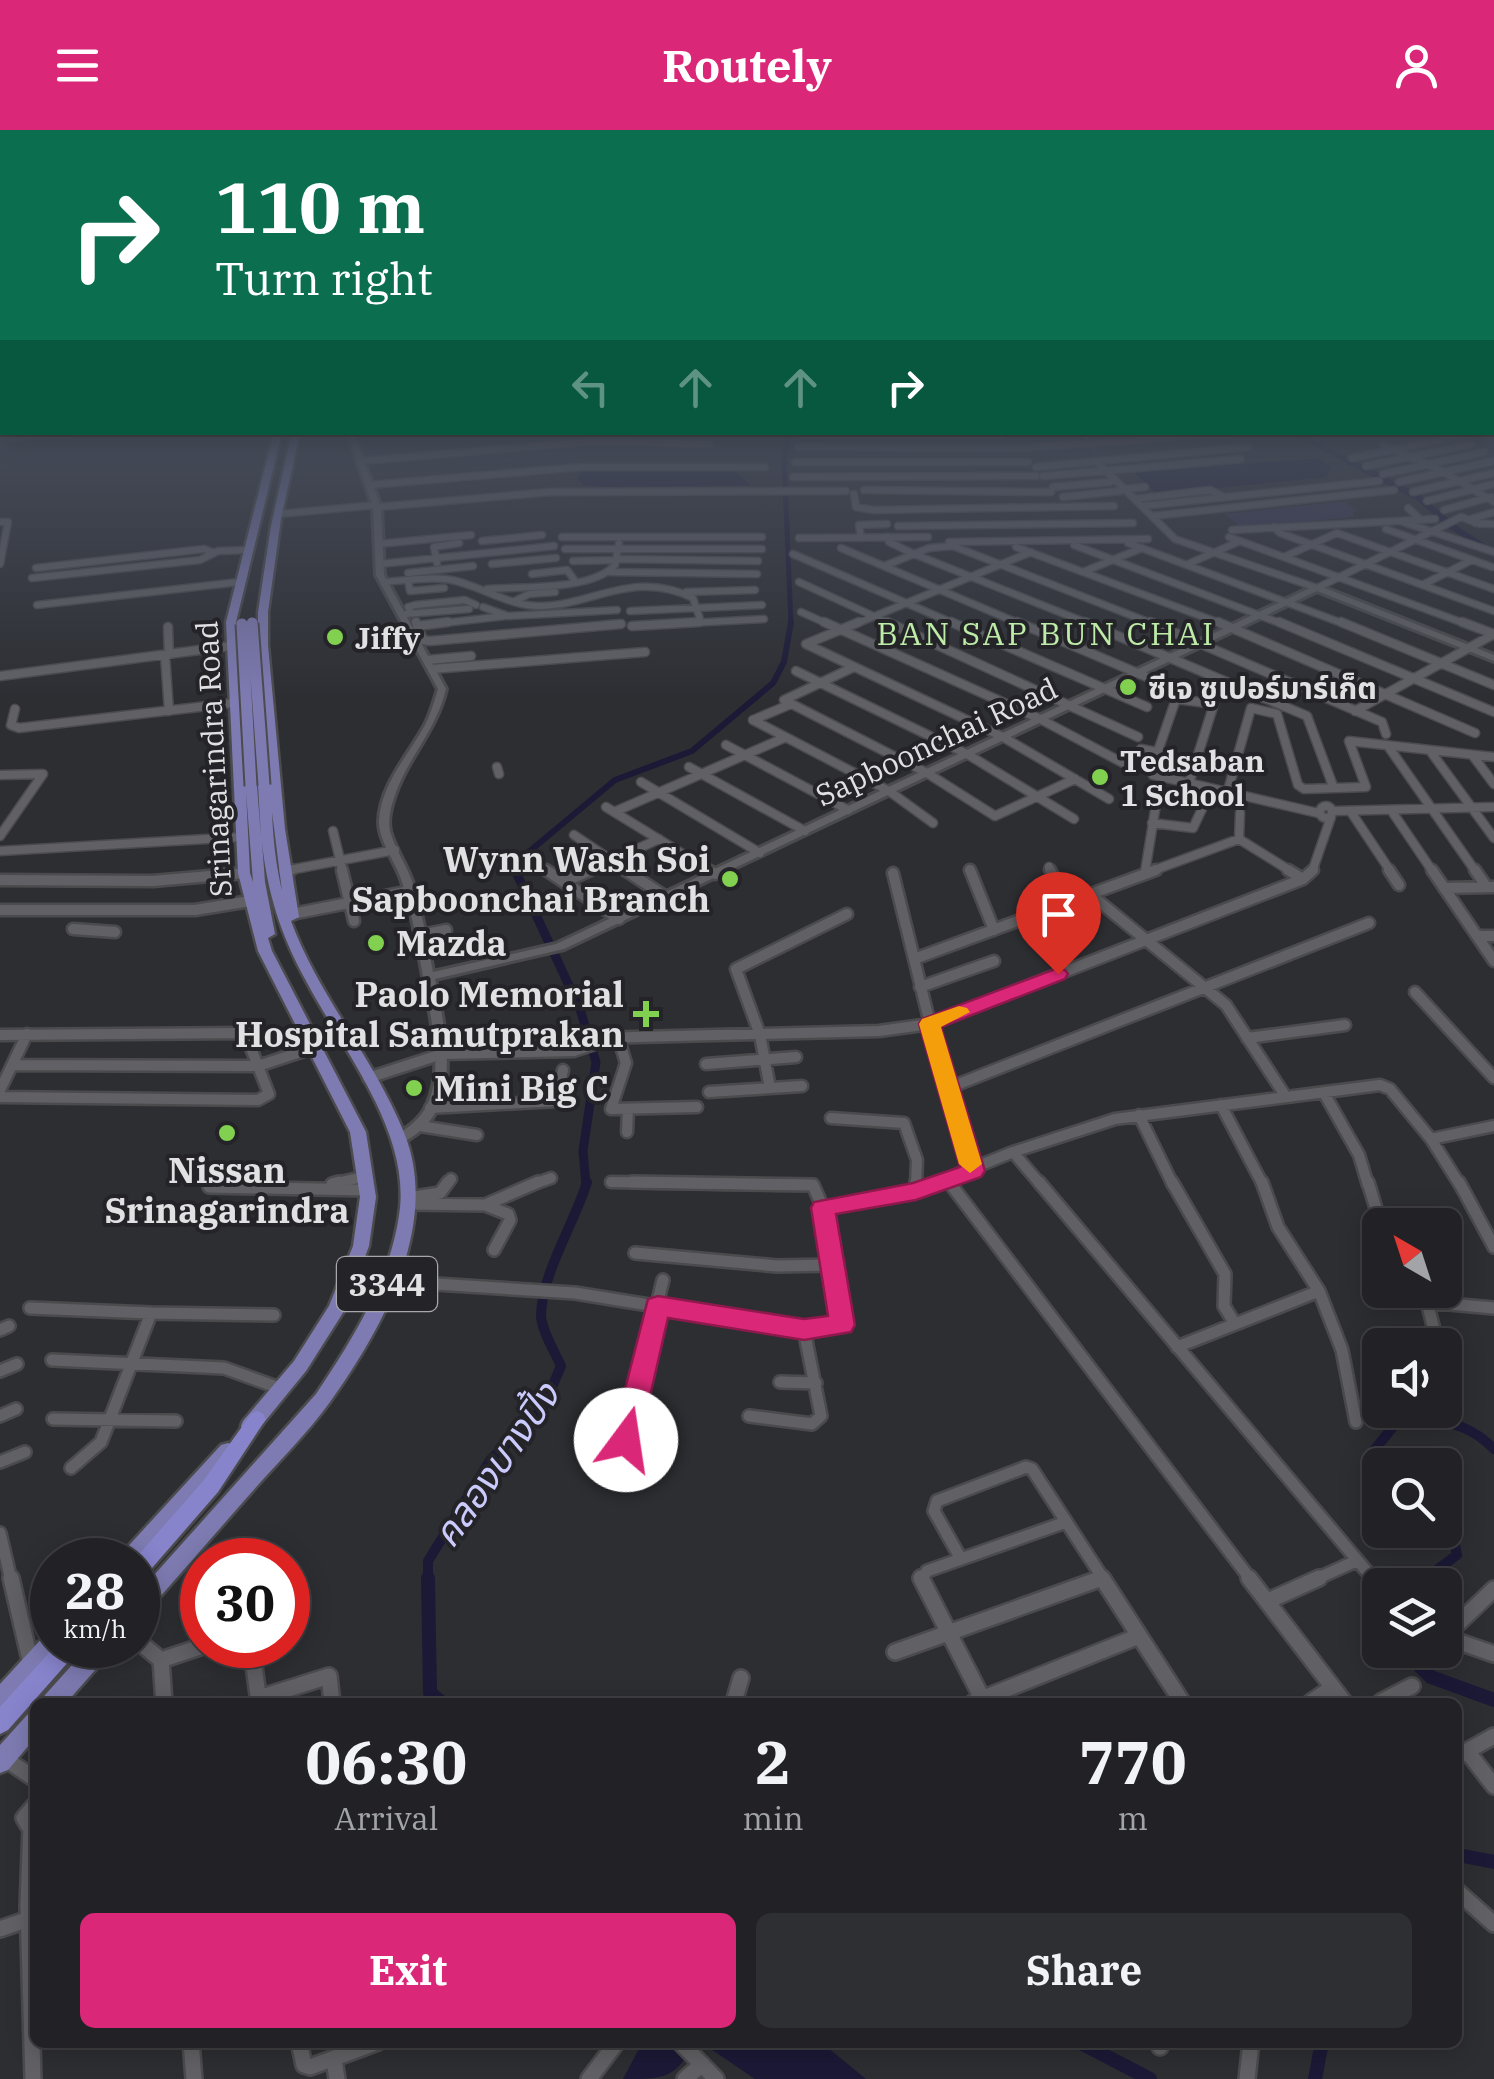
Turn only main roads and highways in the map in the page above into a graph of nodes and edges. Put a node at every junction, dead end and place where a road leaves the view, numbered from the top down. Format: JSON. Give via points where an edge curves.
{"nodes":[{"id":1,"x":277,"y":519,"type":"edge"},
{"id":2,"x":278,"y":519,"type":"edge"},
{"id":3,"x":258,"y":520,"type":"joint"},
{"id":4,"x":247,"y":623,"type":"junction"},
{"id":5,"x":265,"y":678,"type":"junction"},
{"id":6,"x":232,"y":683,"type":"junction"},
{"id":7,"x":269,"y":718,"type":"junction"},
{"id":8,"x":234,"y":723,"type":"junction"},
{"id":9,"x":257,"y":786,"type":"junction"},
{"id":10,"x":316,"y":982,"type":"junction"},
{"id":11,"x":286,"y":990,"type":"junction"},
{"id":12,"x":257,"y":1419,"type":"junction"},
{"id":13,"x":148,"y":1538,"type":"edge"},
{"id":14,"x":160,"y":1544,"type":"edge"},
{"id":15,"x":160,"y":1582,"type":"edge"},
{"id":16,"x":30,"y":1666,"type":"edge"},
{"id":17,"x":49,"y":1668,"type":"edge"},
{"id":18,"x":83,"y":1668,"type":"edge"},
{"id":19,"x":56,"y":1698,"type":"edge"},
{"id":20,"x":0,"y":1699,"type":"edge"},
{"id":21,"x":0,"y":1722,"type":"edge"},
{"id":22,"x":30,"y":1728,"type":"edge"},
{"id":23,"x":2,"y":1760,"type":"edge"}],
"edges":[{"from":1,"to":4,"type":"main road","name":"Srinagarindra Road","number":"3344"},
{"from":2,"to":5,"type":"main road","name":"Srinagarindra Road","number":"3344","via":[[263,612]]},
{"from":3,"to":4,"type":"main road","name":"Srinagarindra Road","number":"3344"},
{"from":3,"to":6,"type":"main road","name":"Srinagarindra Road","number":"3344","via":[[241,550]]},
{"from":4,"to":9,"type":"main road","name":"Srinagarindra Road","number":"3344","bridge":true},
{"from":5,"to":6,"type":"main road","via":[[252,687]]},
{"from":5,"to":7,"type":"main road","name":"Srinagarindra Road","number":"3344"},
{"from":6,"to":8,"type":"main road","name":"Srinagarindra Road","number":"3344"},
{"from":7,"to":8,"type":"main road","via":[[250,714]]},
{"from":7,"to":10,"type":"main road","name":"Srinagarindra Road","number":"3344","via":[[284,871]]},
{"from":8,"to":11,"type":"main road","name":"Srinagarindra Road","number":"3344","via":[[244,873],[265,950]]},
{"from":9,"to":10,"type":"main road","name":"Srinagarindra Road","number":"3344","via":[[277,898]]},
{"from":9,"to":11,"type":"main road","name":"Srinagarindra Road","number":"3344","via":[[262,901]]},
{"from":10,"to":15,"type":"main road","name":"Srinagarindra Road","number":"3344","via":[[399,1140],[407,1201],[388,1281],[322,1398]]},
{"from":11,"to":12,"type":"main road","name":"Srinagarindra Road","number":"3344","via":[[358,1132],[367,1183],[362,1246],[349,1282],[323,1334]]},
{"from":12,"to":13,"type":"main road","name":"Srinagarindra Road","number":"3344"},
{"from":12,"to":14,"type":"highway"},
{"from":16,"to":20,"type":"main road"},
{"from":17,"to":21,"type":"highway"},
{"from":18,"to":19,"type":"main road"},
{"from":22,"to":23,"type":"main road"}]}
